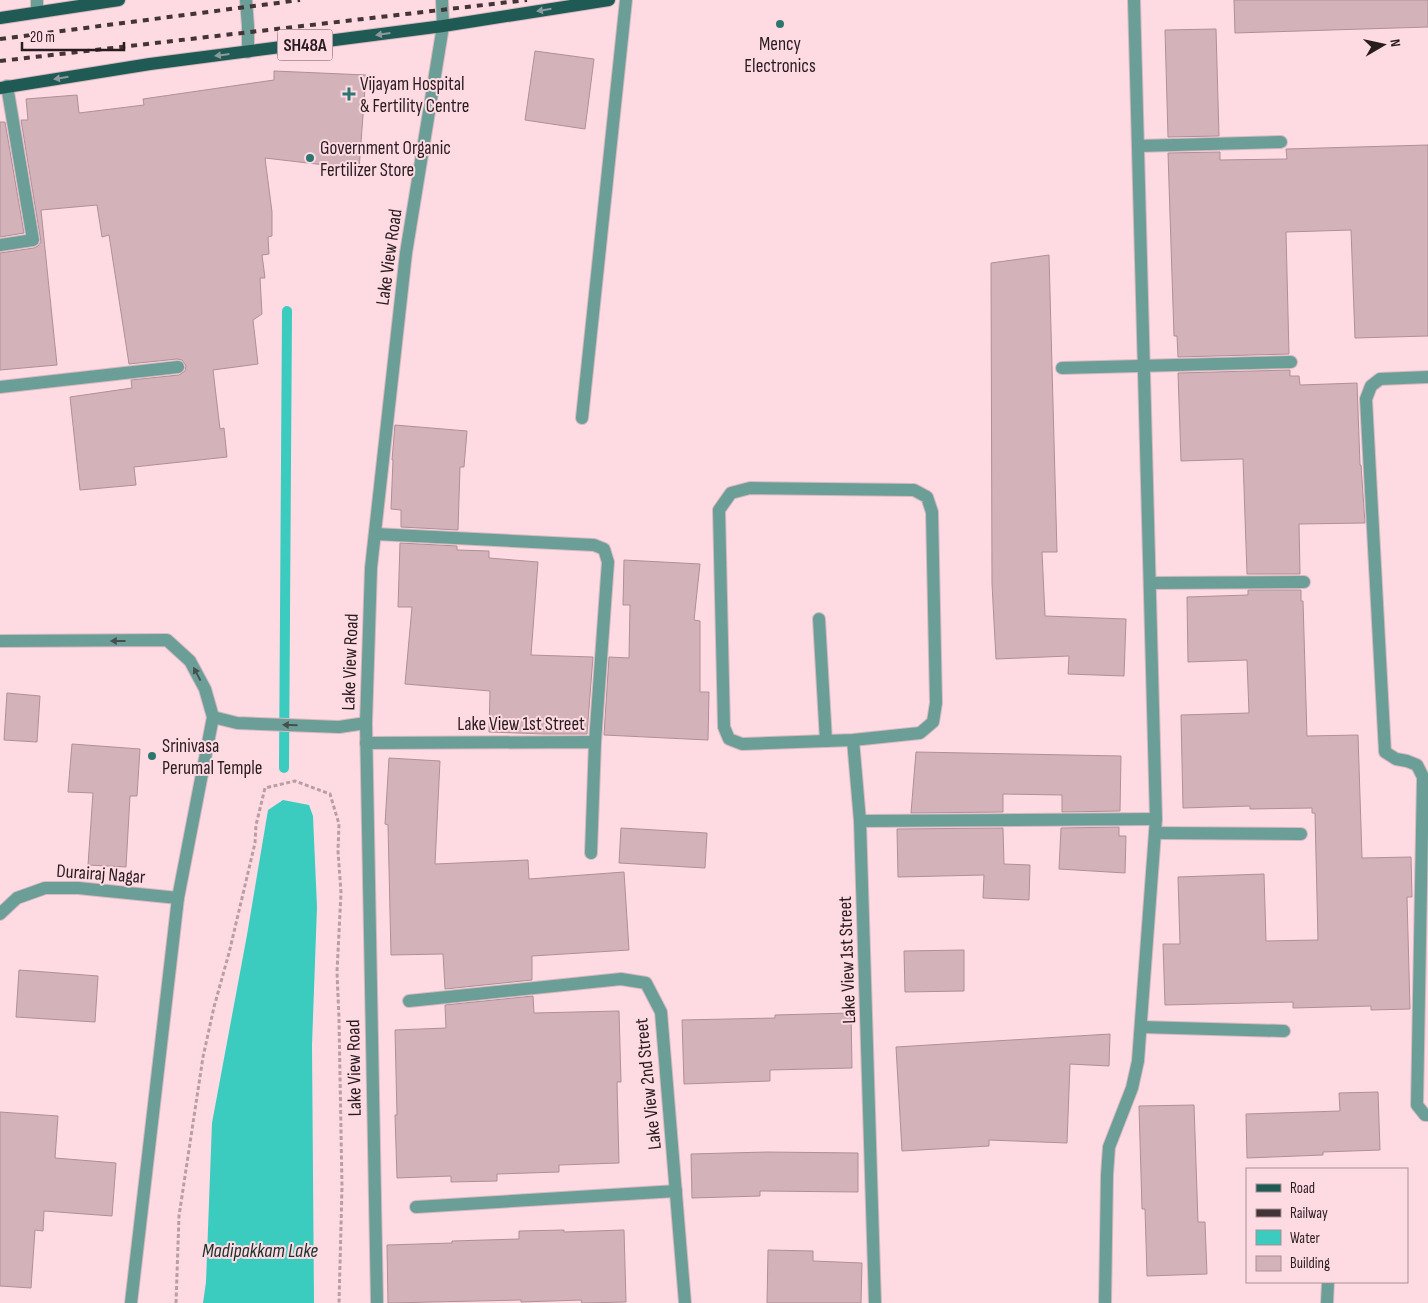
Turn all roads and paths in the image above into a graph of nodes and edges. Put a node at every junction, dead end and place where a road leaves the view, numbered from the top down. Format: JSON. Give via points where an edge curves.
{"nodes":[{"id":1,"x":118,"y":0,"type":"edge"},
{"id":2,"x":246,"y":0,"type":"edge"},
{"id":3,"x":442,"y":0,"type":"edge"},
{"id":4,"x":609,"y":0,"type":"edge"},
{"id":5,"x":626,"y":0,"type":"edge"},
{"id":6,"x":1134,"y":0,"type":"edge"},
{"id":7,"x":37,"y":6,"type":"edge"},
{"id":8,"x":0,"y":18,"type":"edge"},
{"id":9,"x":443,"y":26,"type":"junction"},
{"id":10,"x":248,"y":52,"type":"junction"},
{"id":11,"x":3,"y":87,"type":"edge"},
{"id":12,"x":1281,"y":142,"type":"dead end"},
{"id":13,"x":1138,"y":146,"type":"junction"},
{"id":14,"x":0,"y":245,"type":"edge"},
{"id":15,"x":1291,"y":362,"type":"dead end"},
{"id":16,"x":1144,"y":365,"type":"junction"},
{"id":17,"x":178,"y":367,"type":"dead end"},
{"id":18,"x":1062,"y":368,"type":"dead end"},
{"id":19,"x":1428,"y":377,"type":"edge"},
{"id":20,"x":0,"y":387,"type":"edge"},
{"id":21,"x":582,"y":418,"type":"dead end"},
{"id":22,"x":375,"y":534,"type":"junction"},
{"id":23,"x":1304,"y":582,"type":"dead end"},
{"id":24,"x":1150,"y":583,"type":"junction"},
{"id":25,"x":819,"y":619,"type":"dead end"},
{"id":26,"x":0,"y":641,"type":"edge"},
{"id":27,"x":213,"y":717,"type":"junction"},
{"id":28,"x":366,"y":723,"type":"junction"},
{"id":29,"x":853,"y":740,"type":"junction"},
{"id":30,"x":826,"y":741,"type":"junction"},
{"id":31,"x":595,"y":742,"type":"junction"},
{"id":32,"x":366,"y":744,"type":"junction"},
{"id":33,"x":1156,"y":819,"type":"junction"},
{"id":34,"x":860,"y":821,"type":"junction"},
{"id":35,"x":1155,"y":833,"type":"junction"},
{"id":36,"x":1301,"y":834,"type":"dead end"},
{"id":37,"x":591,"y":853,"type":"dead end"},
{"id":38,"x":178,"y":898,"type":"junction"},
{"id":39,"x":0,"y":914,"type":"edge"},
{"id":40,"x":409,"y":1000,"type":"dead end"},
{"id":41,"x":1141,"y":1027,"type":"junction"},
{"id":42,"x":1284,"y":1030,"type":"dead end"},
{"id":43,"x":1428,"y":1115,"type":"edge"},
{"id":44,"x":676,"y":1190,"type":"junction"},
{"id":45,"x":416,"y":1207,"type":"dead end"},
{"id":46,"x":1328,"y":1283,"type":"edge"},
{"id":47,"x":130,"y":1303,"type":"edge"},
{"id":48,"x":176,"y":1303,"type":"edge"},
{"id":49,"x":339,"y":1303,"type":"edge"},
{"id":50,"x":377,"y":1303,"type":"edge"},
{"id":51,"x":685,"y":1303,"type":"edge"},
{"id":52,"x":875,"y":1303,"type":"edge"},
{"id":53,"x":1104,"y":1303,"type":"edge"},
{"id":54,"x":1327,"y":1303,"type":"edge"}],
"edges":[{"from":1,"to":7,"type":"main road"},
{"from":2,"to":10,"type":"street"},
{"from":3,"to":9,"type":"street","name":"Lake View Road"},
{"from":4,"to":9,"type":"main road","number":"SH48A","one_way":true},
{"from":5,"to":21,"type":"street"},
{"from":6,"to":13,"type":"street"},
{"from":7,"to":8,"type":"main road"},
{"from":9,"to":10,"type":"main road","number":"SH48A","one_way":true},
{"from":9,"to":22,"type":"street","name":"Lake View Road","via":[[406,253]]},
{"from":10,"to":11,"type":"main road","number":"SH48A","one_way":true},
{"from":11,"to":14,"type":"street","via":[[32,240]]},
{"from":12,"to":13,"type":"street"},
{"from":13,"to":16,"type":"street"},
{"from":15,"to":16,"type":"street"},
{"from":16,"to":18,"type":"street"},
{"from":16,"to":24,"type":"street"},
{"from":17,"to":20,"type":"street"},
{"from":19,"to":43,"type":"street","via":[[1380,379],[1371,386],[1366,399],[1385,752],[1417,765],[1423,777],[1417,1105]]},
{"from":22,"to":28,"type":"street","name":"Lake View Road"},
{"from":22,"to":31,"type":"street","via":[[594,545],[604,550],[608,562]]},
{"from":23,"to":24,"type":"street"},
{"from":24,"to":33,"type":"street"},
{"from":25,"to":30,"type":"street"},
{"from":27,"to":26,"type":"street","one_way":true,"via":[[205,689],[190,661],[167,640]]},
{"from":28,"to":27,"type":"street","one_way":true,"via":[[338,727],[237,723]]},
{"from":27,"to":38,"type":"street"},
{"from":28,"to":32,"type":"street","name":"Lake View Road"},
{"from":29,"to":30,"type":"street"},
{"from":29,"to":30,"type":"street","via":[[920,733],[934,722],[932,512],[926,497],[914,490],[750,488],[731,493],[719,510],[724,727],[729,740],[742,744]]},
{"from":29,"to":34,"type":"street","name":"Lake View 1st Street"},
{"from":31,"to":32,"type":"street","name":"Lake View 1st Street"},
{"from":31,"to":37,"type":"street","name":"Lake View 1st Street"},
{"from":32,"to":50,"type":"street","name":"Lake View Road"},
{"from":33,"to":34,"type":"street"},
{"from":33,"to":35,"type":"street"},
{"from":34,"to":52,"type":"street","name":"Lake View 1st Street"},
{"from":35,"to":36,"type":"street"},
{"from":35,"to":41,"type":"street"},
{"from":38,"to":39,"type":"street","name":"Durairaj Nagar","via":[[45,888],[17,898]]},
{"from":38,"to":47,"type":"street"},
{"from":40,"to":44,"type":"street","name":"Lake View 2nd Street","via":[[621,979],[646,983],[661,1012]]},
{"from":41,"to":42,"type":"street"},
{"from":41,"to":53,"type":"street","via":[[1132,1088],[1109,1147]]},
{"from":44,"to":45,"type":"street"},
{"from":44,"to":51,"type":"street","name":"Lake View 2nd Street"},
{"from":46,"to":54,"type":"street"},
{"from":48,"to":49,"type":"path","via":[[179,1216],[203,1057],[214,1007],[255,843],[265,788],[295,781],[330,794],[339,824],[341,893],[336,972],[342,1187]]}]}
